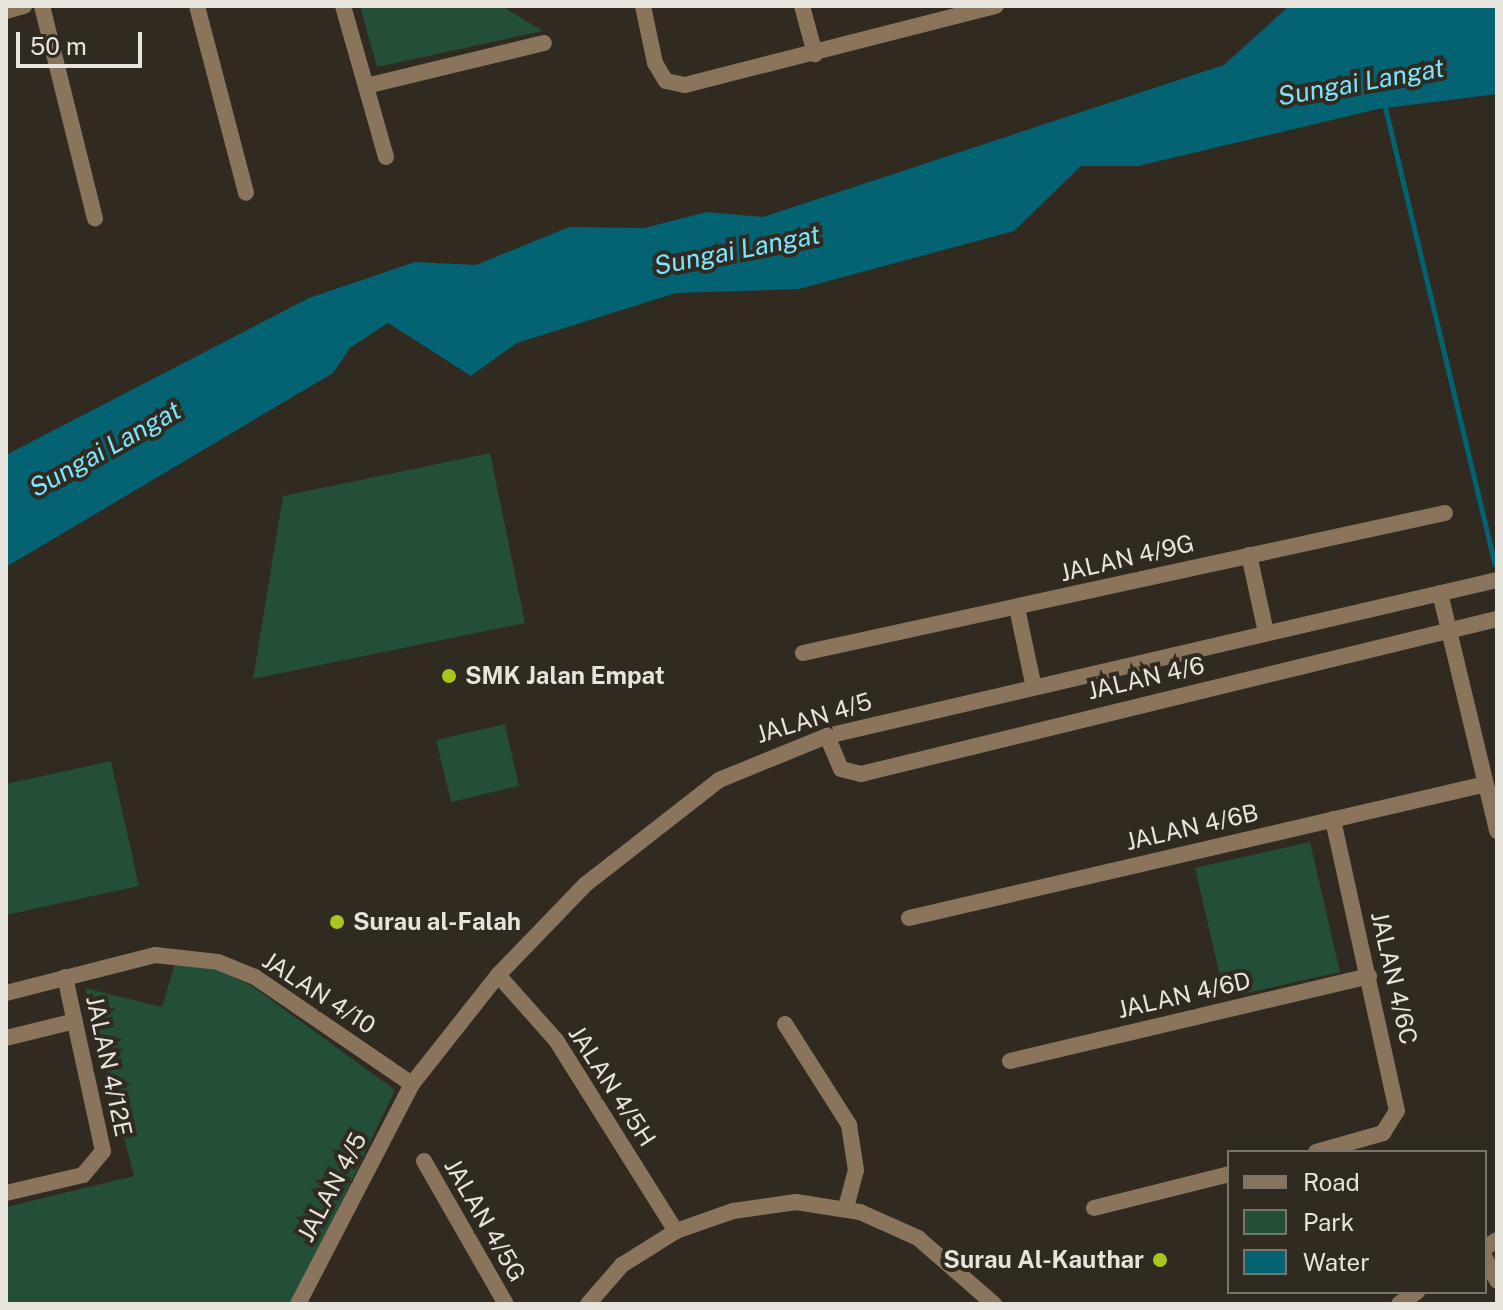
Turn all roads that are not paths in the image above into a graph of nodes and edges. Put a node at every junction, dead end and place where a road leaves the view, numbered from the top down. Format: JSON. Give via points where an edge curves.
{"nodes":[{"id":1,"x":24,"y":6,"type":"edge"},
{"id":2,"x":42,"y":6,"type":"edge"},
{"id":3,"x":197,"y":6,"type":"edge"},
{"id":4,"x":343,"y":6,"type":"edge"},
{"id":5,"x":643,"y":6,"type":"edge"},
{"id":6,"x":802,"y":6,"type":"edge"},
{"id":7,"x":996,"y":6,"type":"edge"},
{"id":8,"x":6,"y":11,"type":"edge"},
{"id":9,"x":956,"y":12,"type":"edge"},
{"id":10,"x":544,"y":43,"type":"dead end"},
{"id":11,"x":815,"y":54,"type":"junction"},
{"id":12,"x":366,"y":86,"type":"junction"},
{"id":13,"x":386,"y":157,"type":"dead end"},
{"id":14,"x":246,"y":193,"type":"dead end"},
{"id":15,"x":95,"y":218,"type":"dead end"},
{"id":16,"x":1445,"y":513,"type":"dead end"},
{"id":17,"x":1249,"y":555,"type":"junction"},
{"id":18,"x":1497,"y":580,"type":"edge"},
{"id":19,"x":1440,"y":593,"type":"junction"},
{"id":20,"x":1017,"y":608,"type":"junction"},
{"id":21,"x":1497,"y":619,"type":"edge"},
{"id":22,"x":1449,"y":630,"type":"junction"},
{"id":23,"x":1266,"y":632,"type":"junction"},
{"id":24,"x":803,"y":653,"type":"dead end"},
{"id":25,"x":1033,"y":683,"type":"junction"},
{"id":26,"x":827,"y":736,"type":"junction"},
{"id":27,"x":1486,"y":784,"type":"junction"},
{"id":28,"x":1333,"y":819,"type":"junction"},
{"id":29,"x":1497,"y":831,"type":"edge"},
{"id":30,"x":909,"y":918,"type":"dead end"},
{"id":31,"x":498,"y":975,"type":"junction"},
{"id":32,"x":1369,"y":976,"type":"junction"},
{"id":33,"x":65,"y":977,"type":"junction"},
{"id":34,"x":6,"y":993,"type":"edge"},
{"id":35,"x":75,"y":1021,"type":"junction"},
{"id":36,"x":785,"y":1024,"type":"dead end"},
{"id":37,"x":6,"y":1038,"type":"edge"},
{"id":38,"x":1010,"y":1061,"type":"dead end"},
{"id":39,"x":412,"y":1084,"type":"junction"},
{"id":40,"x":1324,"y":1150,"type":"edge"},
{"id":41,"x":424,"y":1161,"type":"dead end"},
{"id":42,"x":1227,"y":1175,"type":"edge"},
{"id":43,"x":6,"y":1193,"type":"edge"},
{"id":44,"x":846,"y":1208,"type":"junction"},
{"id":45,"x":1094,"y":1208,"type":"dead end"},
{"id":46,"x":676,"y":1231,"type":"junction"},
{"id":47,"x":1487,"y":1262,"type":"edge"},
{"id":48,"x":1497,"y":1281,"type":"edge"},
{"id":49,"x":298,"y":1304,"type":"edge"},
{"id":50,"x":506,"y":1304,"type":"edge"},
{"id":51,"x":588,"y":1304,"type":"edge"},
{"id":52,"x":994,"y":1304,"type":"edge"}],
"edges":[{"from":1,"to":8,"type":"street"},
{"from":2,"to":15,"type":"street"},
{"from":3,"to":14,"type":"street"},
{"from":4,"to":12,"type":"street"},
{"from":5,"to":11,"type":"street","via":[[666,81],[685,85]]},
{"from":6,"to":11,"type":"street"},
{"from":7,"to":9,"type":"street"},
{"from":9,"to":11,"type":"street"},
{"from":10,"to":12,"type":"street"},
{"from":12,"to":13,"type":"street"},
{"from":16,"to":17,"type":"street","name":"JALAN 4/9G"},
{"from":17,"to":20,"type":"street","name":"JALAN 4/9G"},
{"from":17,"to":23,"type":"street"},
{"from":18,"to":19,"type":"street","name":"JALAN 4/5"},
{"from":19,"to":22,"type":"street"},
{"from":19,"to":23,"type":"street","name":"JALAN 4/5"},
{"from":20,"to":24,"type":"street","name":"JALAN 4/9G"},
{"from":20,"to":25,"type":"street"},
{"from":21,"to":22,"type":"street","name":"JALAN 4/6"},
{"from":22,"to":26,"type":"street","name":"JALAN 4/6","via":[[861,774],[841,769]]},
{"from":22,"to":27,"type":"street"},
{"from":23,"to":25,"type":"street","name":"JALAN 4/5"},
{"from":25,"to":26,"type":"street","name":"JALAN 4/5"},
{"from":26,"to":31,"type":"street","name":"JALAN 4/5","via":[[776,751],[698,794],[586,884]]},
{"from":27,"to":28,"type":"street","name":"JALAN 4/6B"},
{"from":27,"to":29,"type":"street"},
{"from":28,"to":30,"type":"street","name":"JALAN 4/6B"},
{"from":28,"to":32,"type":"street","name":"JALAN 4/6C"},
{"from":31,"to":39,"type":"street","name":"JALAN 4/5"},
{"from":31,"to":46,"type":"street","name":"JALAN 4/5H","via":[[556,1040]]},
{"from":32,"to":38,"type":"street","name":"JALAN 4/6D"},
{"from":32,"to":40,"type":"street","name":"JALAN 4/6C","via":[[1397,1100],[1392,1124],[1373,1137]]},
{"from":33,"to":34,"type":"street","name":"JALAN 4/10"},
{"from":33,"to":35,"type":"street","name":"JALAN 4/12E"},
{"from":33,"to":39,"type":"street","name":"JALAN 4/10","via":[[155,955],[218,962],[255,977]]},
{"from":35,"to":37,"type":"street"},
{"from":35,"to":43,"type":"street","name":"JALAN 4/12E","via":[[103,1151],[83,1175]]},
{"from":36,"to":44,"type":"street","via":[[849,1125],[856,1170]]},
{"from":39,"to":49,"type":"street","name":"JALAN 4/5"},
{"from":41,"to":50,"type":"street","name":"JALAN 4/5G"},
{"from":42,"to":45,"type":"street"},
{"from":44,"to":46,"type":"street","via":[[771,1205]]},
{"from":44,"to":52,"type":"street","via":[[918,1238]]},
{"from":46,"to":51,"type":"street","via":[[622,1265]]},
{"from":47,"to":48,"type":"street"}]}
